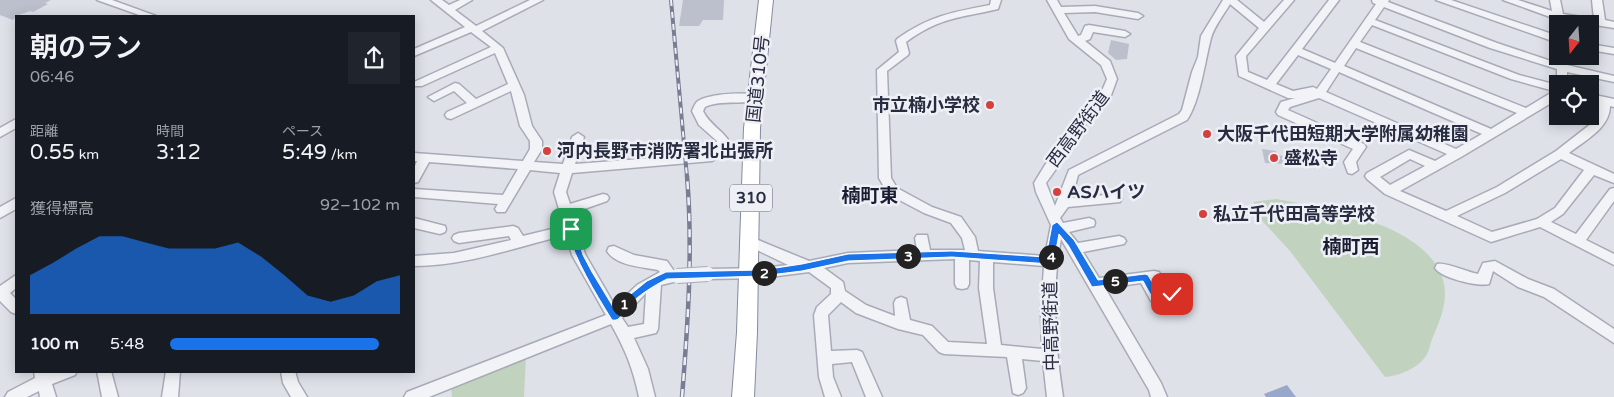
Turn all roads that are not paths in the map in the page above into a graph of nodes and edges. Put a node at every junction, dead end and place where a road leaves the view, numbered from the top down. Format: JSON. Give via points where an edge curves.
{"nodes":[{"id":1,"x":102,"y":0,"type":"edge"},
{"id":2,"x":436,"y":0,"type":"edge"},
{"id":3,"x":468,"y":0,"type":"edge"},
{"id":4,"x":538,"y":0,"type":"edge"},
{"id":5,"x":766,"y":0,"type":"edge"},
{"id":6,"x":996,"y":0,"type":"edge"},
{"id":7,"x":1052,"y":0,"type":"edge"},
{"id":8,"x":1230,"y":0,"type":"edge"},
{"id":9,"x":1289,"y":0,"type":"edge"},
{"id":10,"x":1334,"y":0,"type":"edge"},
{"id":11,"x":1441,"y":0,"type":"edge"},
{"id":12,"x":1508,"y":0,"type":"edge"},
{"id":13,"x":1555,"y":0,"type":"edge"},
{"id":14,"x":1597,"y":0,"type":"edge"},
{"id":15,"x":1380,"y":1,"type":"edge"},
{"id":16,"x":448,"y":10,"type":"junction"},
{"id":17,"x":1057,"y":10,"type":"junction"},
{"id":18,"x":149,"y":15,"type":"edge"},
{"id":19,"x":1558,"y":15,"type":"edge"},
{"id":20,"x":1138,"y":16,"type":"dead end"},
{"id":21,"x":1549,"y":16,"type":"edge"},
{"id":22,"x":1370,"y":21,"type":"junction"},
{"id":23,"x":1600,"y":23,"type":"joint"},
{"id":24,"x":1614,"y":25,"type":"edge"},
{"id":25,"x":1265,"y":28,"type":"junction"},
{"id":26,"x":473,"y":29,"type":"junction"},
{"id":27,"x":1125,"y":34,"type":"dead end"},
{"id":28,"x":1549,"y":37,"type":"edge"},
{"id":29,"x":1078,"y":40,"type":"junction"},
{"id":30,"x":1355,"y":44,"type":"junction"},
{"id":31,"x":498,"y":48,"type":"junction"},
{"id":32,"x":1599,"y":48,"type":"edge"},
{"id":33,"x":1296,"y":50,"type":"junction"},
{"id":34,"x":1614,"y":51,"type":"edge"},
{"id":35,"x":415,"y":53,"type":"edge"},
{"id":36,"x":1549,"y":60,"type":"edge"},
{"id":37,"x":1571,"y":65,"type":"edge"},
{"id":38,"x":1336,"y":68,"type":"junction"},
{"id":39,"x":1614,"y":79,"type":"edge"},
{"id":40,"x":418,"y":84,"type":"dead end"},
{"id":41,"x":514,"y":84,"type":"junction"},
{"id":42,"x":1269,"y":85,"type":"junction"},
{"id":43,"x":1549,"y":86,"type":"edge"},
{"id":44,"x":1319,"y":94,"type":"junction"},
{"id":45,"x":434,"y":97,"type":"dead end"},
{"id":46,"x":754,"y":98,"type":"junction"},
{"id":47,"x":1549,"y":100,"type":"edge"},
{"id":48,"x":1609,"y":102,"type":"edge"},
{"id":49,"x":474,"y":104,"type":"junction"},
{"id":50,"x":1527,"y":113,"type":"junction"},
{"id":51,"x":451,"y":114,"type":"dead end"},
{"id":52,"x":15,"y":124,"type":"edge"},
{"id":53,"x":0,"y":133,"type":"edge"},
{"id":54,"x":1491,"y":133,"type":"junction"},
{"id":55,"x":578,"y":137,"type":"dead end"},
{"id":56,"x":1457,"y":154,"type":"junction"},
{"id":57,"x":1560,"y":154,"type":"junction"},
{"id":58,"x":420,"y":158,"type":"edge"},
{"id":59,"x":526,"y":166,"type":"junction"},
{"id":60,"x":1436,"y":166,"type":"junction"},
{"id":61,"x":568,"y":169,"type":"junction"},
{"id":62,"x":1592,"y":169,"type":"junction"},
{"id":63,"x":1352,"y":170,"type":"dead end"},
{"id":64,"x":415,"y":176,"type":"edge"},
{"id":65,"x":1614,"y":180,"type":"edge"},
{"id":66,"x":1389,"y":192,"type":"junction"},
{"id":67,"x":1614,"y":192,"type":"edge"},
{"id":68,"x":415,"y":193,"type":"edge"},
{"id":69,"x":603,"y":198,"type":"dead end"},
{"id":70,"x":1116,"y":199,"type":"dead end"},
{"id":71,"x":1064,"y":203,"type":"junction"},
{"id":72,"x":15,"y":204,"type":"edge"},
{"id":73,"x":566,"y":211,"type":"junction"},
{"id":74,"x":0,"y":213,"type":"edge"},
{"id":75,"x":1447,"y":216,"type":"junction"},
{"id":76,"x":1540,"y":222,"type":"junction"},
{"id":77,"x":415,"y":223,"type":"edge"},
{"id":78,"x":1089,"y":223,"type":"dead end"},
{"id":79,"x":1057,"y":224,"type":"junction"},
{"id":80,"x":440,"y":229,"type":"dead end"},
{"id":81,"x":571,"y":229,"type":"junction"},
{"id":82,"x":459,"y":238,"type":"dead end"},
{"id":83,"x":922,"y":238,"type":"dead end"},
{"id":84,"x":1119,"y":241,"type":"dead end"},
{"id":85,"x":1578,"y":241,"type":"junction"},
{"id":86,"x":519,"y":242,"type":"junction"},
{"id":87,"x":750,"y":246,"type":"junction"},
{"id":88,"x":1075,"y":250,"type":"junction"},
{"id":89,"x":614,"y":251,"type":"dead end"},
{"id":90,"x":924,"y":255,"type":"junction"},
{"id":91,"x":974,"y":255,"type":"junction"},
{"id":92,"x":1614,"y":260,"type":"edge"},
{"id":93,"x":415,"y":261,"type":"edge"},
{"id":94,"x":1050,"y":261,"type":"junction"},
{"id":95,"x":807,"y":266,"type":"junction"},
{"id":96,"x":1442,"y":268,"type":"dead end"},
{"id":97,"x":748,"y":273,"type":"junction"},
{"id":98,"x":666,"y":278,"type":"junction"},
{"id":99,"x":15,"y":281,"type":"edge"},
{"id":100,"x":962,"y":284,"type":"dead end"},
{"id":101,"x":1095,"y":284,"type":"junction"},
{"id":102,"x":0,"y":293,"type":"edge"},
{"id":103,"x":838,"y":293,"type":"junction"},
{"id":104,"x":1172,"y":294,"type":"dead end"},
{"id":105,"x":901,"y":303,"type":"dead end"},
{"id":106,"x":15,"y":307,"type":"edge"},
{"id":107,"x":615,"y":317,"type":"junction"},
{"id":108,"x":903,"y":324,"type":"junction"},
{"id":109,"x":623,"y":334,"type":"junction"},
{"id":110,"x":1614,"y":337,"type":"edge"},
{"id":111,"x":995,"y":350,"type":"junction"},
{"id":112,"x":1014,"y":352,"type":"junction"},
{"id":113,"x":1050,"y":356,"type":"junction"},
{"id":114,"x":824,"y":358,"type":"junction"},
{"id":115,"x":59,"y":373,"type":"edge"},
{"id":116,"x":104,"y":373,"type":"edge"},
{"id":117,"x":176,"y":373,"type":"edge"},
{"id":118,"x":288,"y":373,"type":"edge"},
{"id":119,"x":42,"y":376,"type":"edge"},
{"id":120,"x":1018,"y":388,"type":"dead end"},
{"id":121,"x":13,"y":397,"type":"edge"},
{"id":122,"x":48,"y":397,"type":"edge"},
{"id":123,"x":110,"y":397,"type":"edge"},
{"id":124,"x":170,"y":397,"type":"edge"},
{"id":125,"x":299,"y":397,"type":"edge"},
{"id":126,"x":412,"y":397,"type":"edge"},
{"id":127,"x":647,"y":397,"type":"edge"},
{"id":128,"x":743,"y":397,"type":"edge"},
{"id":129,"x":833,"y":397,"type":"edge"},
{"id":130,"x":874,"y":397,"type":"edge"},
{"id":131,"x":1055,"y":397,"type":"edge"},
{"id":132,"x":1159,"y":397,"type":"edge"}],
"edges":[{"from":1,"to":18,"type":"street"},
{"from":2,"to":16,"type":"street"},
{"from":3,"to":16,"type":"street"},
{"from":4,"to":26,"type":"street"},
{"from":5,"to":46,"type":"highway","name":"国道310号","number":"310"},
{"from":6,"to":91,"type":"street","via":[[995,7],[947,16],[919,28],[901,41],[904,53],[882,70],[885,178],[892,191],[956,220],[968,237]]},
{"from":7,"to":17,"type":"street","name":"西高野街道"},
{"from":8,"to":25,"type":"street"},
{"from":8,"to":71,"type":"street","via":[[1206,36],[1203,57],[1183,118],[1073,173]]},
{"from":9,"to":25,"type":"street"},
{"from":10,"to":33,"type":"street"},
{"from":11,"to":28,"type":"street"},
{"from":12,"to":21,"type":"street"},
{"from":13,"to":19,"type":"street"},
{"from":14,"to":23,"type":"street"},
{"from":15,"to":22,"type":"street"},
{"from":15,"to":36,"type":"street","via":[[1521,55]]},
{"from":16,"to":26,"type":"street"},
{"from":17,"to":20,"type":"street","via":[[1097,8]]},
{"from":17,"to":29,"type":"street","name":"西高野街道"},
{"from":22,"to":30,"type":"street"},
{"from":22,"to":43,"type":"street","via":[[1515,77]]},
{"from":23,"to":24,"type":"street"},
{"from":25,"to":42,"type":"street","via":[[1241,56],[1243,74]]},
{"from":26,"to":31,"type":"street"},
{"from":26,"to":35,"type":"street"},
{"from":27,"to":29,"type":"street","via":[[1089,28],[1086,36]]},
{"from":29,"to":79,"type":"street","name":"西高野街道","via":[[1106,63],[1112,79],[1106,96],[1084,116],[1040,182]]},
{"from":30,"to":38,"type":"street"},
{"from":30,"to":50,"type":"street"},
{"from":31,"to":40,"type":"street"},
{"from":31,"to":41,"type":"street"},
{"from":32,"to":34,"type":"street"},
{"from":33,"to":38,"type":"street"},
{"from":33,"to":42,"type":"street"},
{"from":37,"to":39,"type":"street"},
{"from":38,"to":44,"type":"street"},
{"from":38,"to":54,"type":"street"},
{"from":41,"to":49,"type":"street"},
{"from":41,"to":59,"type":"street","via":[[526,126],[536,141],[536,149]]},
{"from":42,"to":44,"type":"street","via":[[1292,96],[1313,91]]},
{"from":44,"to":56,"type":"street"},
{"from":44,"to":63,"type":"street","via":[[1285,105],[1282,112],[1360,147],[1350,162]]},
{"from":45,"to":49,"type":"street","via":[[455,86]]},
{"from":46,"to":61,"type":"street","via":[[717,98],[700,107],[700,118],[723,141],[715,156]]},
{"from":46,"to":87,"type":"highway","name":"国道310号","number":"310"},
{"from":47,"to":50,"type":"street"},
{"from":48,"to":57,"type":"street","via":[[1596,126]]},
{"from":49,"to":51,"type":"street"},
{"from":50,"to":54,"type":"street"},
{"from":52,"to":53,"type":"street"},
{"from":54,"to":56,"type":"street"},
{"from":55,"to":61,"type":"street"},
{"from":56,"to":60,"type":"street"},
{"from":57,"to":62,"type":"street"},
{"from":57,"to":75,"type":"street","via":[[1501,190]]},
{"from":58,"to":59,"type":"street"},
{"from":58,"to":64,"type":"street"},
{"from":59,"to":61,"type":"street"},
{"from":59,"to":68,"type":"street","via":[[503,205]]},
{"from":60,"to":66,"type":"street"},
{"from":60,"to":66,"type":"street","via":[[1409,154],[1370,176]]},
{"from":61,"to":73,"type":"street","via":[[560,192]]},
{"from":62,"to":65,"type":"street"},
{"from":62,"to":76,"type":"street","via":[[1559,211]]},
{"from":66,"to":75,"type":"street"},
{"from":67,"to":85,"type":"street"},
{"from":69,"to":73,"type":"street"},
{"from":70,"to":71,"type":"street"},
{"from":71,"to":79,"type":"street"},
{"from":72,"to":74,"type":"street"},
{"from":73,"to":81,"type":"street"},
{"from":75,"to":76,"type":"street","via":[[1491,237]]},
{"from":76,"to":85,"type":"street"},
{"from":77,"to":80,"type":"street"},
{"from":78,"to":79,"type":"street"},
{"from":79,"to":88,"type":"street","name":"西高野街道"},
{"from":79,"to":94,"type":"street","name":"中高野街道"},
{"from":81,"to":86,"type":"street"},
{"from":81,"to":107,"type":"street","via":[[588,274]]},
{"from":82,"to":86,"type":"street","via":[[513,232]]},
{"from":83,"to":90,"type":"street"},
{"from":84,"to":88,"type":"street"},
{"from":85,"to":92,"type":"street"},
{"from":86,"to":93,"type":"street","via":[[456,257]]},
{"from":87,"to":95,"type":"street","via":[[758,245]]},
{"from":87,"to":97,"type":"highway","name":"国道310号","number":"310"},
{"from":88,"to":101,"type":"street","name":"西高野街道"},
{"from":89,"to":98,"type":"street","via":[[631,260],[662,265]]},
{"from":90,"to":91,"type":"street"},
{"from":90,"to":95,"type":"street","via":[[848,258]]},
{"from":91,"to":94,"type":"street"},
{"from":91,"to":100,"type":"street"},
{"from":91,"to":111,"type":"street","via":[[986,288]]},
{"from":94,"to":113,"type":"street","name":"中高野街道"},
{"from":95,"to":97,"type":"street"},
{"from":95,"to":103,"type":"street","via":[[838,286]]},
{"from":96,"to":110,"type":"street","via":[[1484,280],[1485,270],[1495,266],[1523,283],[1559,298]]},
{"from":97,"to":98,"type":"street","bridge":true},
{"from":97,"to":128,"type":"highway","name":"国道310号","number":"310"},
{"from":98,"to":107,"type":"street","via":[[624,304]]},
{"from":98,"to":109,"type":"street","via":[[652,329]]},
{"from":99,"to":102,"type":"street"},
{"from":101,"to":104,"type":"street","via":[[1150,276],[1156,297]]},
{"from":101,"to":132,"type":"street","name":"西高野街道"},
{"from":102,"to":106,"type":"street"},
{"from":103,"to":108,"type":"street","via":[[861,309]]},
{"from":103,"to":114,"type":"street","via":[[821,315]]},
{"from":105,"to":108,"type":"street"},
{"from":107,"to":109,"type":"street"},
{"from":107,"to":126,"type":"street"},
{"from":108,"to":111,"type":"street","via":[[927,330],[944,348]]},
{"from":109,"to":127,"type":"street","via":[[641,369]]},
{"from":111,"to":112,"type":"street"},
{"from":112,"to":113,"type":"street"},
{"from":112,"to":120,"type":"street"},
{"from":113,"to":131,"type":"street","name":"中高野街道"},
{"from":114,"to":129,"type":"street"},
{"from":114,"to":130,"type":"street","via":[[857,356]]},
{"from":115,"to":119,"type":"street"},
{"from":116,"to":123,"type":"street"},
{"from":117,"to":124,"type":"street"},
{"from":118,"to":125,"type":"street"},
{"from":119,"to":121,"type":"street"},
{"from":119,"to":122,"type":"street"}]}
